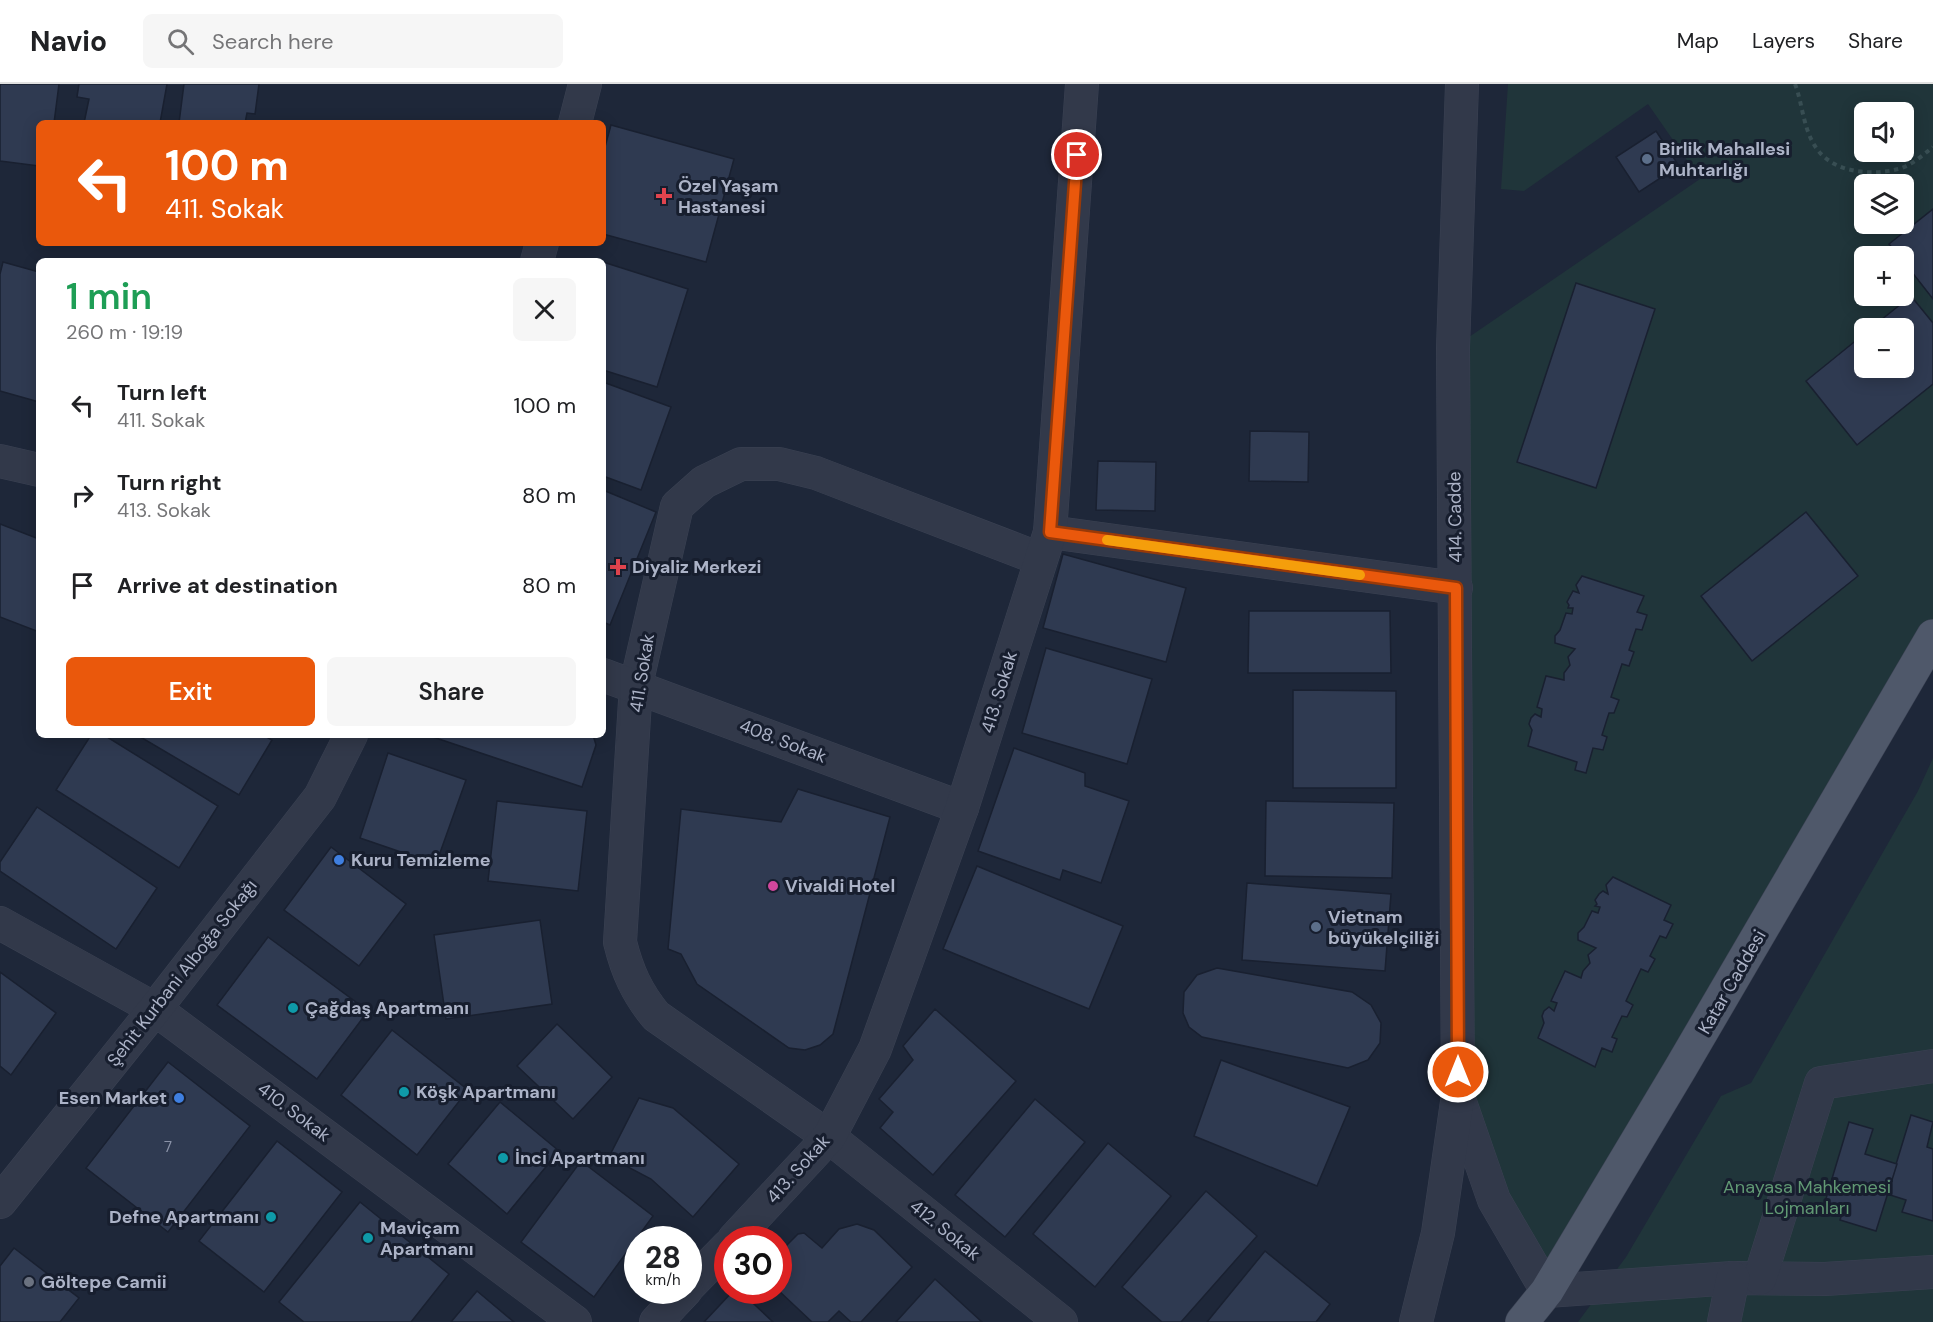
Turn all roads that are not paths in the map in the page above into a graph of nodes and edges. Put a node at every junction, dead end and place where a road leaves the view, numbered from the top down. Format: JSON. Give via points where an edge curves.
{"nodes":[{"id":1,"x":585,"y":84,"type":"edge"},
{"id":2,"x":1082,"y":84,"type":"edge"},
{"id":3,"x":1462,"y":84,"type":"edge"},
{"id":4,"x":576,"y":120,"type":"edge"},
{"id":5,"x":0,"y":461,"type":"edge"},
{"id":6,"x":36,"y":469,"type":"edge"},
{"id":7,"x":1045,"y":545,"type":"junction"},
{"id":8,"x":1456,"y":588,"type":"junction"},
{"id":9,"x":1933,"y":636,"type":"edge"},
{"id":10,"x":606,"y":676,"type":"edge"},
{"id":11,"x":636,"y":685,"type":"junction"},
{"id":12,"x":350,"y":738,"type":"edge"},
{"id":13,"x":962,"y":808,"type":"junction"},
{"id":14,"x":0,"y":923,"type":"edge"},
{"id":15,"x":155,"y":1009,"type":"junction"},
{"id":16,"x":1933,"y":1066,"type":"edge"},
{"id":17,"x":1458,"y":1095,"type":"junction"},
{"id":18,"x":829,"y":1137,"type":"junction"},
{"id":19,"x":0,"y":1202,"type":"edge"},
{"id":20,"x":746,"y":1226,"type":"edge"},
{"id":21,"x":714,"y":1261,"type":"edge"},
{"id":22,"x":1933,"y":1272,"type":"edge"},
{"id":23,"x":702,"y":1273,"type":"edge"},
{"id":24,"x":1747,"y":1278,"type":"junction"},
{"id":25,"x":1547,"y":1291,"type":"junction"},
{"id":26,"x":673,"y":1304,"type":"edge"},
{"id":27,"x":575,"y":1322,"type":"edge"},
{"id":28,"x":656,"y":1322,"type":"edge"},
{"id":29,"x":1061,"y":1322,"type":"edge"},
{"id":30,"x":1416,"y":1322,"type":"edge"},
{"id":31,"x":1522,"y":1322,"type":"edge"},
{"id":32,"x":1724,"y":1322,"type":"edge"}],
"edges":[{"from":1,"to":4,"type":"street"},
{"from":2,"to":7,"type":"street","name":"413. Sokak"},
{"from":3,"to":8,"type":"street","name":"414. Cadde","via":[[1453,348]]},
{"from":5,"to":6,"type":"street"},
{"from":7,"to":8,"type":"street","name":"411. Sokak"},
{"from":7,"to":11,"type":"street","name":"411. Sokak","via":[[816,473],[779,464],[741,464],[704,482],[677,506]]},
{"from":7,"to":13,"type":"street","name":"413. Sokak"},
{"from":8,"to":17,"type":"street","name":"414. Cadde"},
{"from":9,"to":25,"type":"main road","name":"Katar Caddesi"},
{"from":10,"to":11,"type":"street","name":"408. Sokak"},
{"from":11,"to":13,"type":"street","name":"408. Sokak"},
{"from":11,"to":18,"type":"street","name":"411. Sokak","via":[[620,942],[632,982],[656,1016]]},
{"from":12,"to":15,"type":"street","name":"Şehit Kurbani Alboğa Sokağı","via":[[320,797]]},
{"from":13,"to":18,"type":"street","name":"413. Sokak","via":[[875,1049]]},
{"from":14,"to":15,"type":"street","name":"410. Sokak"},
{"from":15,"to":19,"type":"street","name":"Şehit Kurbani Alboğa Sokağı"},
{"from":15,"to":27,"type":"street","name":"410. Sokak"},
{"from":16,"to":24,"type":"street","via":[[1821,1083]]},
{"from":17,"to":25,"type":"street","via":[[1494,1200]]},
{"from":17,"to":30,"type":"street","via":[[1438,1233]]},
{"from":18,"to":20,"type":"street","name":"413. Sokak"},
{"from":18,"to":29,"type":"street","name":"412. Sokak"},
{"from":21,"to":23,"type":"street"},
{"from":22,"to":24,"type":"street","via":[[1825,1279]]},
{"from":24,"to":25,"type":"street"},
{"from":24,"to":32,"type":"street"},
{"from":25,"to":31,"type":"main road","name":"Katar Caddesi"},
{"from":26,"to":28,"type":"street"}]}
